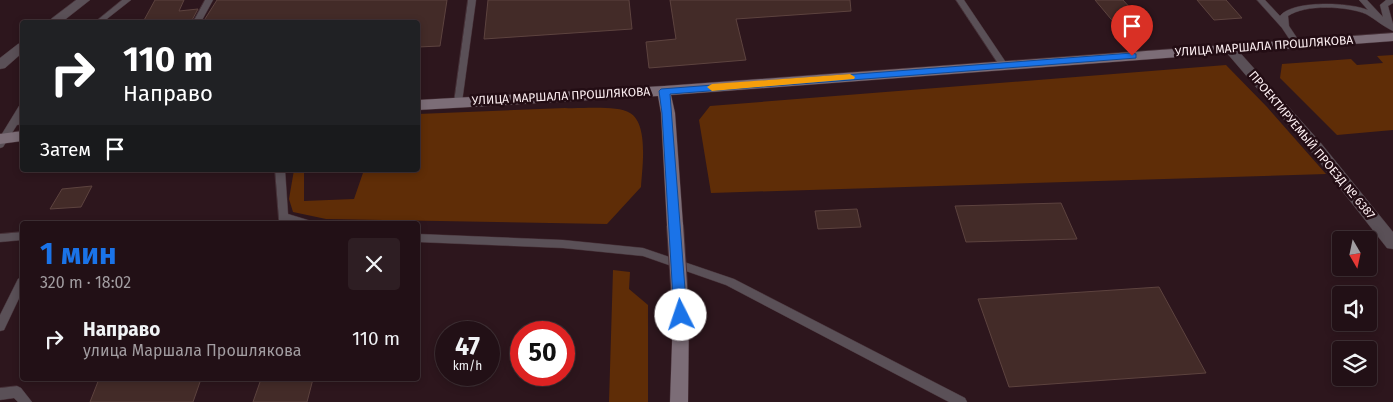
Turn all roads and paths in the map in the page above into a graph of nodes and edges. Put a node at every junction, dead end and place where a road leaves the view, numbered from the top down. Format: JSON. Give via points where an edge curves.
{"nodes":[{"id":1,"x":84,"y":0,"type":"edge"},
{"id":2,"x":126,"y":0,"type":"edge"},
{"id":3,"x":209,"y":0,"type":"edge"},
{"id":4,"x":472,"y":0,"type":"edge"},
{"id":5,"x":960,"y":0,"type":"edge"},
{"id":6,"x":1261,"y":0,"type":"edge"},
{"id":7,"x":1363,"y":0,"type":"edge"},
{"id":8,"x":1392,"y":0,"type":"edge"},
{"id":9,"x":58,"y":20,"type":"edge"},
{"id":10,"x":101,"y":20,"type":"edge"},
{"id":11,"x":198,"y":20,"type":"edge"},
{"id":12,"x":1285,"y":26,"type":"junction"},
{"id":13,"x":1392,"y":30,"type":"edge"},
{"id":14,"x":1297,"y":44,"type":"junction"},
{"id":15,"x":20,"y":49,"type":"edge"},
{"id":16,"x":1230,"y":49,"type":"junction"},
{"id":17,"x":0,"y":65,"type":"edge"},
{"id":18,"x":1004,"y":66,"type":"junction"},
{"id":19,"x":664,"y":91,"type":"junction"},
{"id":20,"x":458,"y":102,"type":"junction"},
{"id":21,"x":420,"y":105,"type":"edge"},
{"id":22,"x":18,"y":121,"type":"edge"},
{"id":23,"x":20,"y":136,"type":"edge"},
{"id":24,"x":1,"y":140,"type":"edge"},
{"id":25,"x":280,"y":172,"type":"edge"},
{"id":26,"x":297,"y":221,"type":"edge"},
{"id":27,"x":20,"y":236,"type":"edge"},
{"id":28,"x":0,"y":238,"type":"edge"},
{"id":29,"x":420,"y":238,"type":"edge"},
{"id":30,"x":1393,"y":243,"type":"edge"},
{"id":31,"x":20,"y":286,"type":"edge"},
{"id":32,"x":0,"y":326,"type":"edge"},
{"id":33,"x":0,"y":394,"type":"edge"},
{"id":34,"x":26,"y":402,"type":"edge"},
{"id":35,"x":679,"y":402,"type":"edge"},
{"id":36,"x":961,"y":402,"type":"edge"}],
"edges":[{"from":1,"to":9,"type":"street"},
{"from":2,"to":10,"type":"lane"},
{"from":3,"to":11,"type":"lane"},
{"from":4,"to":20,"type":"lane"},
{"from":5,"to":18,"type":"lane"},
{"from":6,"to":12,"type":"lane"},
{"from":7,"to":13,"type":"lane"},
{"from":8,"to":13,"type":"lane","via":[[1384,5]]},
{"from":12,"to":13,"type":"lane","via":[[1284,15],[1288,11],[1298,7],[1324,6],[1369,13]]},
{"from":12,"to":14,"type":"lane"},
{"from":13,"to":14,"type":"main road","name":"УЛИЦА МАРШАЛА ПРОШЛЯКОВА"},
{"from":14,"to":16,"type":"main road","name":"УЛИЦА МАРШАЛА ПРОШЛЯКОВА"},
{"from":15,"to":17,"type":"street"},
{"from":16,"to":18,"type":"main road","name":"УЛИЦА МАРШАЛА ПРОШЛЯКОВА"},
{"from":16,"to":30,"type":"street","name":"ПРОЕКТИРУЕМЫЙ ПРОЕЗД № 6387","via":[[1315,146]]},
{"from":18,"to":19,"type":"main road","name":"УЛИЦА МАРШАЛА ПРОШЛЯКОВА"},
{"from":19,"to":20,"type":"main road","name":"УЛИЦА МАРШАЛА ПРОШЛЯКОВА"},
{"from":19,"to":35,"type":"main road","bridge":true,"via":[[681,315]]},
{"from":20,"to":21,"type":"main road","name":"УЛИЦА МАРШАЛА ПРОШЛЯКОВА"},
{"from":22,"to":24,"type":"lane"},
{"from":23,"to":24,"type":"main road"},
{"from":25,"to":26,"type":"lane","via":[[283,217]]},
{"from":27,"to":28,"type":"lane"},
{"from":29,"to":36,"type":"lane","via":[[563,244],[643,252],[730,282]]},
{"from":31,"to":32,"type":"lane"},
{"from":33,"to":34,"type":"lane","via":[[17,392]]}]}
